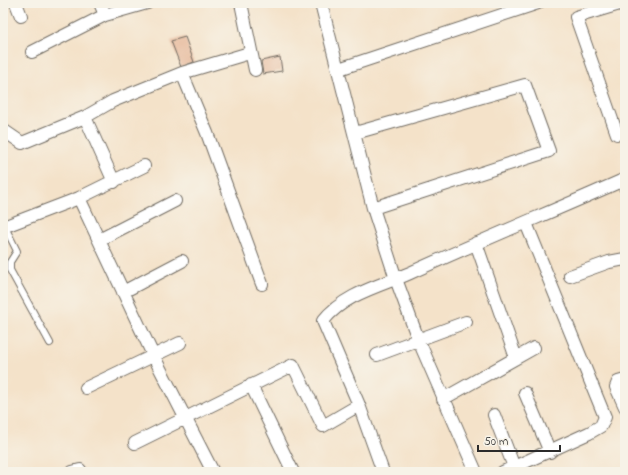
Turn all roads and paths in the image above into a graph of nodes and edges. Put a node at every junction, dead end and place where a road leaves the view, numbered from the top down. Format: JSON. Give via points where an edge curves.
{"nodes":[{"id":1,"x":16,"y":3,"type":"edge"},
{"id":2,"x":100,"y":3,"type":"edge"},
{"id":3,"x":147,"y":3,"type":"edge"},
{"id":4,"x":241,"y":3,"type":"edge"},
{"id":5,"x":321,"y":3,"type":"edge"},
{"id":6,"x":538,"y":3,"type":"edge"},
{"id":7,"x":623,"y":3,"type":"edge"},
{"id":8,"x":603,"y":5,"type":"edge"},
{"id":9,"x":105,"y":15,"type":"junction"},
{"id":10,"x":21,"y":16,"type":"dead end"},
{"id":11,"x":250,"y":51,"type":"junction"},
{"id":12,"x":32,"y":52,"type":"dead end"},
{"id":13,"x":255,"y":70,"type":"dead end"},
{"id":14,"x":339,"y":70,"type":"junction"},
{"id":15,"x":182,"y":73,"type":"junction"},
{"id":16,"x":85,"y":117,"type":"junction"},
{"id":17,"x":3,"y":130,"type":"edge"},
{"id":18,"x":355,"y":133,"type":"junction"},
{"id":19,"x":616,"y":134,"type":"dead end"},
{"id":20,"x":144,"y":166,"type":"dead end"},
{"id":21,"x":114,"y":182,"type":"junction"},
{"id":22,"x":625,"y":187,"type":"edge"},
{"id":23,"x":79,"y":198,"type":"junction"},
{"id":24,"x":175,"y":201,"type":"dead end"},
{"id":25,"x":373,"y":208,"type":"junction"},
{"id":26,"x":526,"y":223,"type":"junction"},
{"id":27,"x":4,"y":227,"type":"edge"},
{"id":28,"x":99,"y":240,"type":"junction"},
{"id":29,"x":476,"y":243,"type":"junction"},
{"id":30,"x":625,"y":259,"type":"edge"},
{"id":31,"x":182,"y":261,"type":"dead end"},
{"id":32,"x":570,"y":276,"type":"dead end"},
{"id":33,"x":396,"y":279,"type":"junction"},
{"id":34,"x":262,"y":284,"type":"dead end"},
{"id":35,"x":123,"y":292,"type":"junction"},
{"id":36,"x":466,"y":322,"type":"dead end"},
{"id":37,"x":418,"y":339,"type":"junction"},
{"id":38,"x":50,"y":343,"type":"dead end"},
{"id":39,"x":180,"y":343,"type":"dead end"},
{"id":40,"x":534,"y":348,"type":"dead end"},
{"id":41,"x":153,"y":355,"type":"junction"},
{"id":42,"x":377,"y":355,"type":"dead end"},
{"id":43,"x":516,"y":358,"type":"junction"},
{"id":44,"x":625,"y":380,"type":"edge"},
{"id":45,"x":251,"y":385,"type":"junction"},
{"id":46,"x":86,"y":388,"type":"dead end"},
{"id":47,"x":525,"y":393,"type":"dead end"},
{"id":48,"x":443,"y":399,"type":"junction"},
{"id":49,"x":359,"y":405,"type":"junction"},
{"id":50,"x":625,"y":407,"type":"edge"},
{"id":51,"x":494,"y":415,"type":"dead end"},
{"id":52,"x":184,"y":419,"type":"junction"},
{"id":53,"x":134,"y":443,"type":"dead end"},
{"id":54,"x":550,"y":452,"type":"junction"},
{"id":55,"x":509,"y":470,"type":"edge"},
{"id":56,"x":72,"y":472,"type":"edge"},
{"id":57,"x":81,"y":472,"type":"edge"},
{"id":58,"x":213,"y":472,"type":"edge"},
{"id":59,"x":293,"y":472,"type":"edge"},
{"id":60,"x":383,"y":472,"type":"edge"},
{"id":61,"x":476,"y":472,"type":"edge"}],
"edges":[{"from":1,"to":10,"type":"street"},
{"from":2,"to":9,"type":"street"},
{"from":3,"to":9,"type":"street"},
{"from":4,"to":11,"type":"street"},
{"from":5,"to":14,"type":"street"},
{"from":6,"to":14,"type":"street"},
{"from":7,"to":8,"type":"street"},
{"from":8,"to":19,"type":"street","via":[[576,17]]},
{"from":9,"to":12,"type":"street"},
{"from":11,"to":13,"type":"street"},
{"from":11,"to":15,"type":"street"},
{"from":14,"to":18,"type":"street"},
{"from":15,"to":16,"type":"street","via":[[113,101]]},
{"from":15,"to":34,"type":"street","via":[[207,133]]},
{"from":16,"to":17,"type":"street","via":[[22,143]]},
{"from":16,"to":21,"type":"street"},
{"from":18,"to":25,"type":"street"},
{"from":18,"to":25,"type":"street","via":[[525,85],[548,151]]},
{"from":20,"to":21,"type":"street"},
{"from":21,"to":23,"type":"street"},
{"from":22,"to":26,"type":"street","via":[[621,180]]},
{"from":23,"to":27,"type":"street"},
{"from":23,"to":28,"type":"street"},
{"from":24,"to":28,"type":"street"},
{"from":25,"to":33,"type":"street"},
{"from":26,"to":29,"type":"street"},
{"from":26,"to":54,"type":"street","via":[[605,417],[601,426],[590,433]]},
{"from":27,"to":38,"type":"lane","via":[[17,251],[10,262],[10,270]]},
{"from":28,"to":35,"type":"street"},
{"from":29,"to":33,"type":"street"},
{"from":29,"to":43,"type":"street"},
{"from":30,"to":32,"type":"street"},
{"from":31,"to":35,"type":"street"},
{"from":33,"to":37,"type":"street"},
{"from":33,"to":49,"type":"street","via":[[356,295],[336,307],[323,320]]},
{"from":35,"to":41,"type":"street"},
{"from":36,"to":37,"type":"street"},
{"from":37,"to":42,"type":"street"},
{"from":37,"to":48,"type":"street"},
{"from":39,"to":41,"type":"street"},
{"from":40,"to":43,"type":"street"},
{"from":41,"to":46,"type":"street"},
{"from":41,"to":52,"type":"street"},
{"from":43,"to":48,"type":"street"},
{"from":44,"to":50,"type":"street","via":[[618,382],[616,387]]},
{"from":45,"to":49,"type":"street","via":[[293,364],[323,426]]},
{"from":45,"to":52,"type":"street"},
{"from":45,"to":59,"type":"street"},
{"from":47,"to":54,"type":"street"},
{"from":48,"to":61,"type":"street"},
{"from":49,"to":60,"type":"street"},
{"from":51,"to":55,"type":"street"},
{"from":52,"to":53,"type":"street"},
{"from":52,"to":58,"type":"street"},
{"from":54,"to":55,"type":"street"},
{"from":56,"to":57,"type":"street"}]}
